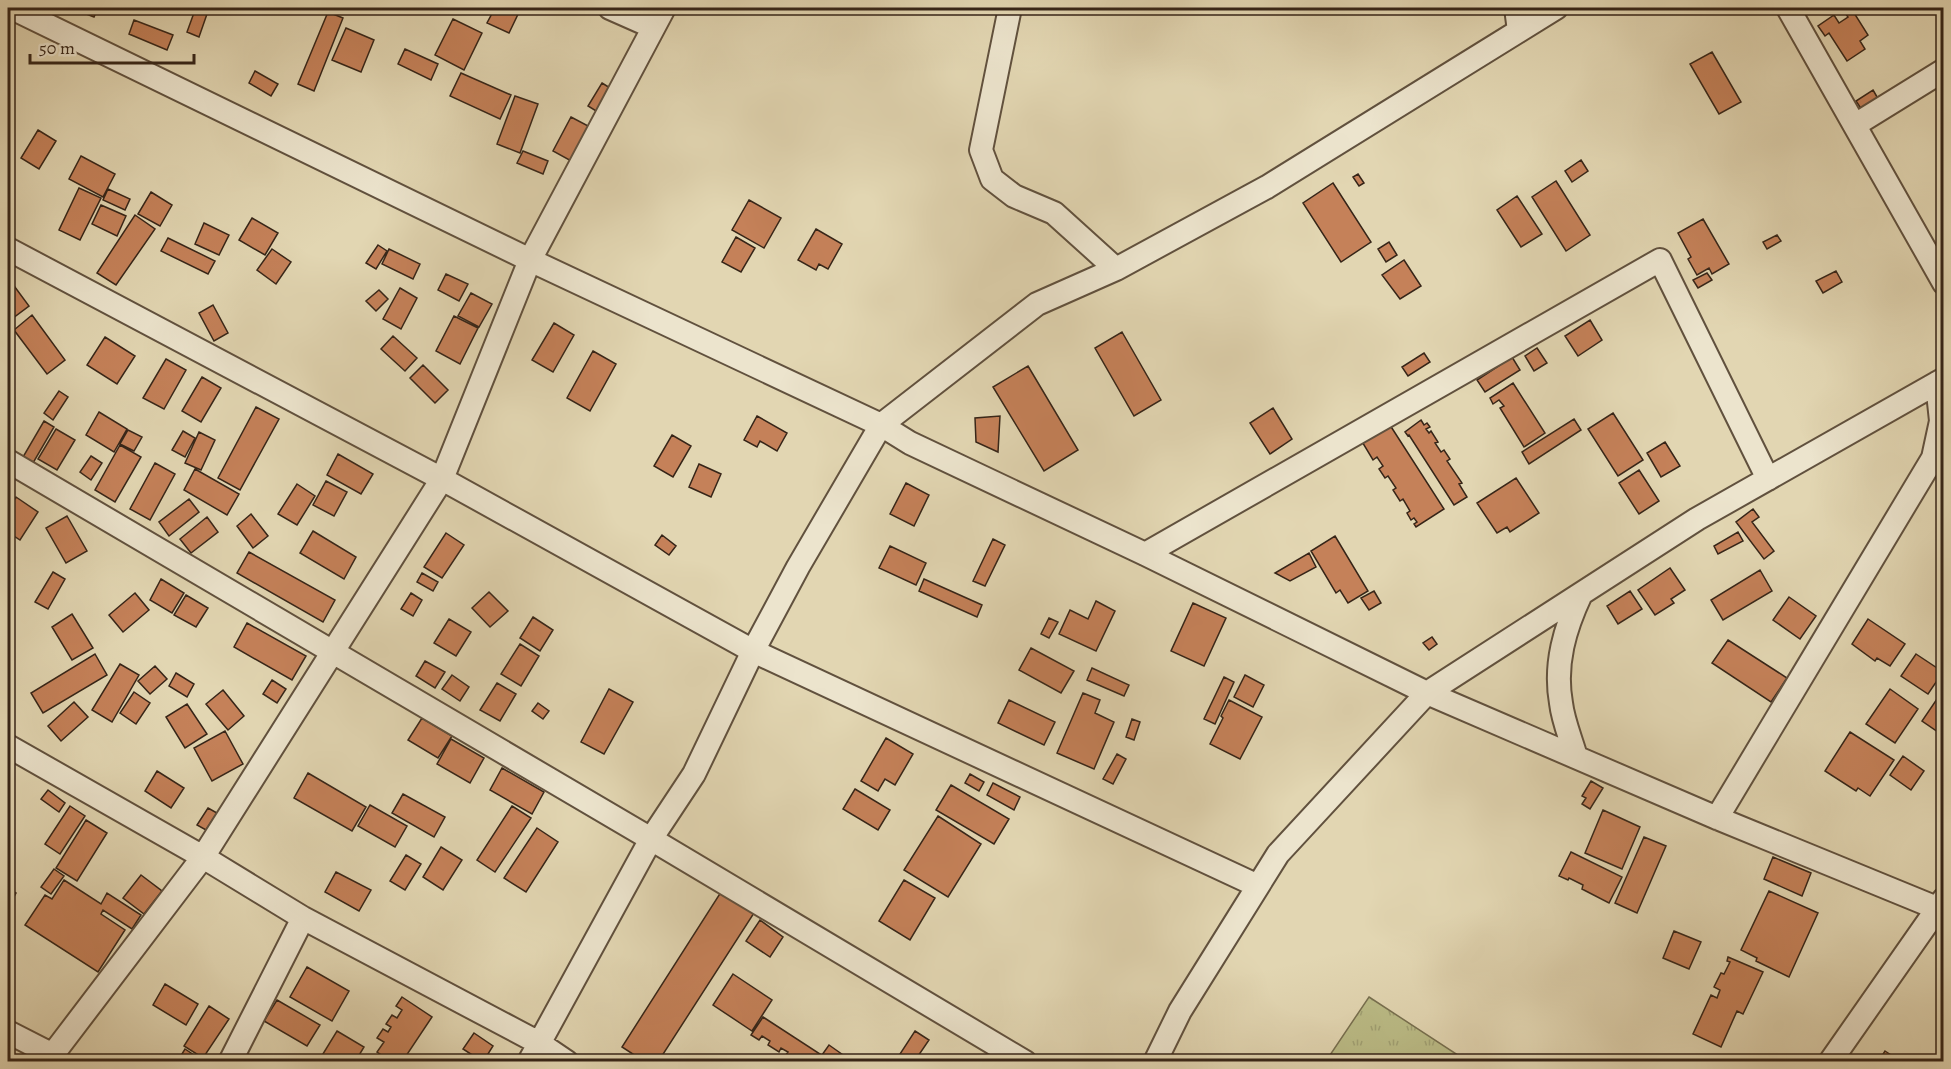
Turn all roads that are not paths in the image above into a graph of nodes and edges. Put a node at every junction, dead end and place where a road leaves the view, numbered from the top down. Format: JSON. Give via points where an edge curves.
{"nodes":[{"id":1,"x":11,"y":8,"type":"edge"},
{"id":2,"x":610,"y":8,"type":"edge"},
{"id":3,"x":1010,"y":8,"type":"edge"},
{"id":4,"x":1516,"y":8,"type":"edge"},
{"id":5,"x":1556,"y":8,"type":"edge"},
{"id":6,"x":1788,"y":8,"type":"edge"},
{"id":7,"x":8,"y":14,"type":"edge"},
{"id":8,"x":658,"y":17,"type":"edge"},
{"id":9,"x":1519,"y":31,"type":"junction"},
{"id":10,"x":1944,"y":70,"type":"edge"},
{"id":11,"x":1855,"y":125,"type":"junction"},
{"id":12,"x":8,"y":249,"type":"edge"},
{"id":13,"x":530,"y":260,"type":"junction"},
{"id":14,"x":1116,"y":269,"type":"junction"},
{"id":15,"x":1944,"y":283,"type":"edge"},
{"id":16,"x":1941,"y":381,"type":"edge"},
{"id":17,"x":881,"y":425,"type":"junction"},
{"id":18,"x":8,"y":461,"type":"edge"},
{"id":19,"x":442,"y":479,"type":"junction"},
{"id":20,"x":1768,"y":479,"type":"junction"},
{"id":21,"x":1145,"y":554,"type":"junction"},
{"id":22,"x":1582,"y":593,"type":"junction"},
{"id":23,"x":753,"y":651,"type":"junction"},
{"id":24,"x":333,"y":652,"type":"junction"},
{"id":25,"x":1427,"y":693,"type":"junction"},
{"id":26,"x":8,"y":746,"type":"edge"},
{"id":27,"x":1576,"y":757,"type":"junction"},
{"id":28,"x":1717,"y":818,"type":"junction"},
{"id":29,"x":651,"y":838,"type":"junction"},
{"id":30,"x":203,"y":857,"type":"junction"},
{"id":31,"x":1258,"y":886,"type":"junction"},
{"id":32,"x":1942,"y":906,"type":"edge"},
{"id":33,"x":303,"y":918,"type":"junction"},
{"id":34,"x":8,"y":1032,"type":"edge"},
{"id":35,"x":534,"y":1052,"type":"edge"},
{"id":36,"x":50,"y":1058,"type":"edge"},
{"id":37,"x":230,"y":1062,"type":"edge"},
{"id":38,"x":567,"y":1062,"type":"edge"},
{"id":39,"x":1025,"y":1062,"type":"edge"},
{"id":40,"x":1155,"y":1062,"type":"edge"},
{"id":41,"x":1830,"y":1062,"type":"edge"}],
"edges":[{"from":1,"to":7,"type":"street"},
{"from":1,"to":13,"type":"street"},
{"from":2,"to":8,"type":"street"},
{"from":3,"to":14,"type":"street","via":[[981,150],[992,179],[1014,196],[1054,213]]},
{"from":4,"to":9,"type":"street"},
{"from":5,"to":9,"type":"street"},
{"from":6,"to":11,"type":"street"},
{"from":8,"to":13,"type":"street"},
{"from":9,"to":14,"type":"street","via":[[1267,187]]},
{"from":10,"to":11,"type":"street"},
{"from":11,"to":15,"type":"street"},
{"from":12,"to":19,"type":"street"},
{"from":13,"to":17,"type":"street"},
{"from":13,"to":19,"type":"street"},
{"from":14,"to":17,"type":"street","via":[[1037,304]]},
{"from":16,"to":20,"type":"street"},
{"from":16,"to":28,"type":"street","via":[[1941,421],[1933,458]]},
{"from":17,"to":21,"type":"street","via":[[910,443]]},
{"from":17,"to":23,"type":"street"},
{"from":18,"to":24,"type":"street"},
{"from":19,"to":23,"type":"street"},
{"from":19,"to":24,"type":"street"},
{"from":20,"to":21,"type":"street","via":[[1660,260]]},
{"from":20,"to":22,"type":"street"},
{"from":21,"to":25,"type":"street"},
{"from":22,"to":25,"type":"street"},
{"from":22,"to":27,"type":"street","via":[[1562,642],[1560,664],[1561,704]]},
{"from":23,"to":29,"type":"street","via":[[694,774]]},
{"from":23,"to":31,"type":"street"},
{"from":24,"to":29,"type":"street"},
{"from":24,"to":30,"type":"street"},
{"from":25,"to":27,"type":"street"},
{"from":25,"to":31,"type":"street","via":[[1278,854]]},
{"from":26,"to":30,"type":"street"},
{"from":27,"to":28,"type":"street"},
{"from":28,"to":32,"type":"street"},
{"from":29,"to":35,"type":"street"},
{"from":29,"to":39,"type":"street"},
{"from":30,"to":33,"type":"street"},
{"from":30,"to":36,"type":"street"},
{"from":31,"to":40,"type":"street","via":[[1180,1011]]},
{"from":32,"to":41,"type":"street"},
{"from":33,"to":35,"type":"street"},
{"from":33,"to":37,"type":"street"},
{"from":34,"to":36,"type":"street"},
{"from":35,"to":38,"type":"street"}]}
